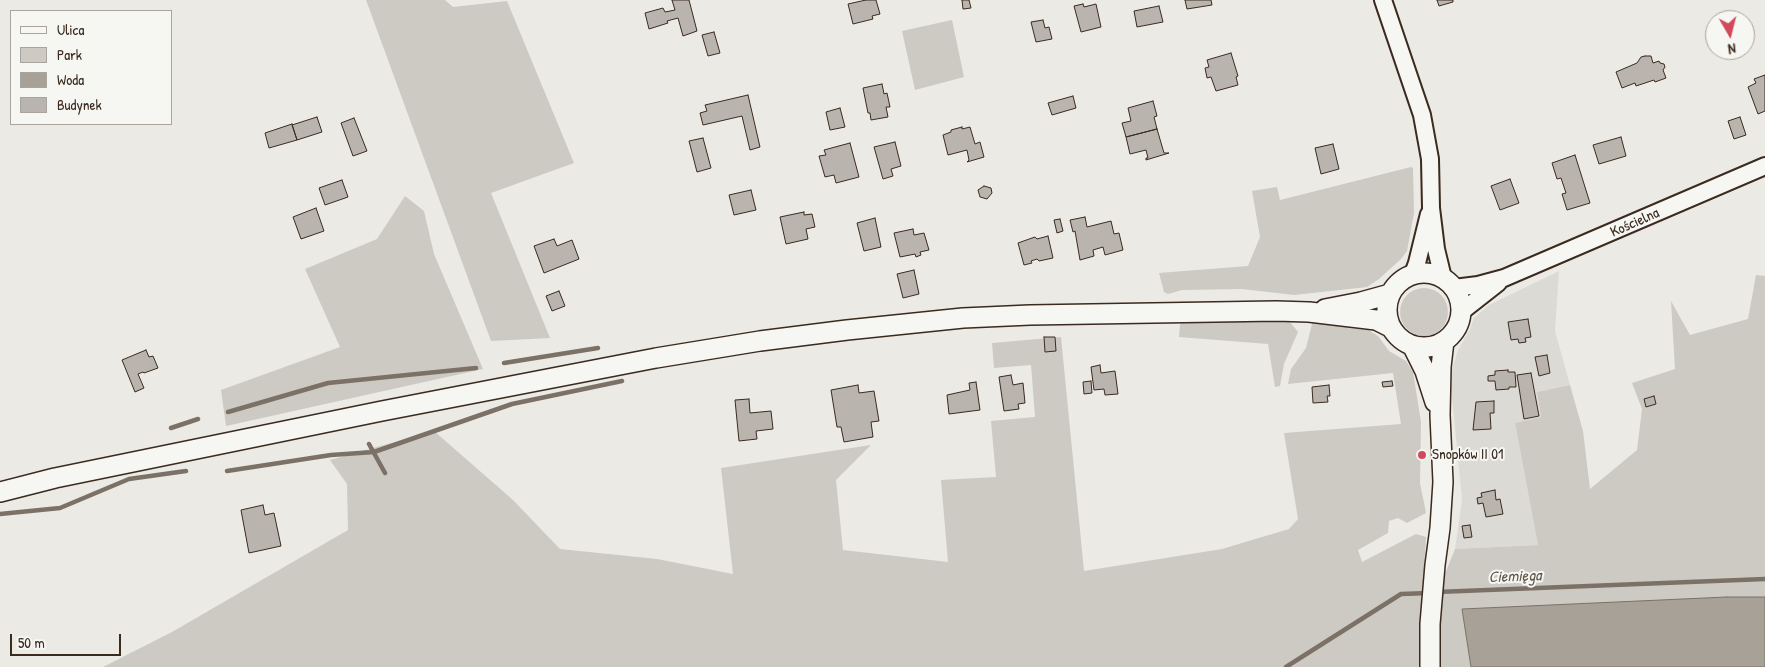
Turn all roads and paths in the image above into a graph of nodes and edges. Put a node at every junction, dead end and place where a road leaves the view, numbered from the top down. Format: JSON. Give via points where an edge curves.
{"nodes":[{"id":1,"x":1384,"y":0,"type":"edge"},
{"id":2,"x":1765,"y":166,"type":"edge"},
{"id":3,"x":1431,"y":208,"type":"junction"},
{"id":4,"x":1413,"y":274,"type":"junction"},
{"id":5,"x":1504,"y":278,"type":"junction"},
{"id":6,"x":1449,"y":283,"type":"junction"},
{"id":7,"x":1390,"y":294,"type":"junction"},
{"id":8,"x":1310,"y":312,"type":"junction"},
{"id":9,"x":1461,"y":312,"type":"junction"},
{"id":10,"x":1390,"y":327,"type":"junction"},
{"id":11,"x":1444,"y":341,"type":"junction"},
{"id":12,"x":1412,"y":345,"type":"junction"},
{"id":13,"x":1440,"y":415,"type":"junction"},
{"id":14,"x":54,"y":478,"type":"junction"},
{"id":15,"x":0,"y":484,"type":"edge"},
{"id":16,"x":0,"y":492,"type":"edge"},
{"id":17,"x":1430,"y":667,"type":"edge"}],
"edges":[{"from":1,"to":3,"type":"street","via":[[1422,115],[1430,159]]},
{"from":2,"to":5,"type":"street","name":"Kościelna"},
{"from":3,"to":4,"type":"street"},
{"from":3,"to":6,"type":"street","via":[[1436,249]]},
{"from":4,"to":6,"type":"main road","via":[[1428,273]]},
{"from":4,"to":7,"type":"main road","via":[[1399,282]]},
{"from":5,"to":6,"type":"street","name":"Kościelna","via":[[1478,285]]},
{"from":5,"to":9,"type":"street","name":"Kościelna"},
{"from":6,"to":9,"type":"main road","via":[[1461,303]]},
{"from":7,"to":8,"type":"main road"},
{"from":7,"to":10,"type":"main road","via":[[1386,310]]},
{"from":8,"to":10,"type":"main road","via":[[1376,320]]},
{"from":8,"to":14,"type":"main road","via":[[971,318],[760,341],[640,361]]},
{"from":9,"to":11,"type":"main road","via":[[1458,326]]},
{"from":10,"to":12,"type":"main road"},
{"from":11,"to":12,"type":"main road","via":[[1429,347]]},
{"from":11,"to":13,"type":"main road"},
{"from":12,"to":13,"type":"main road"},
{"from":13,"to":17,"type":"main road","via":[[1443,482],[1430,624]]},
{"from":14,"to":15,"type":"main road"},
{"from":14,"to":16,"type":"main road"}]}
